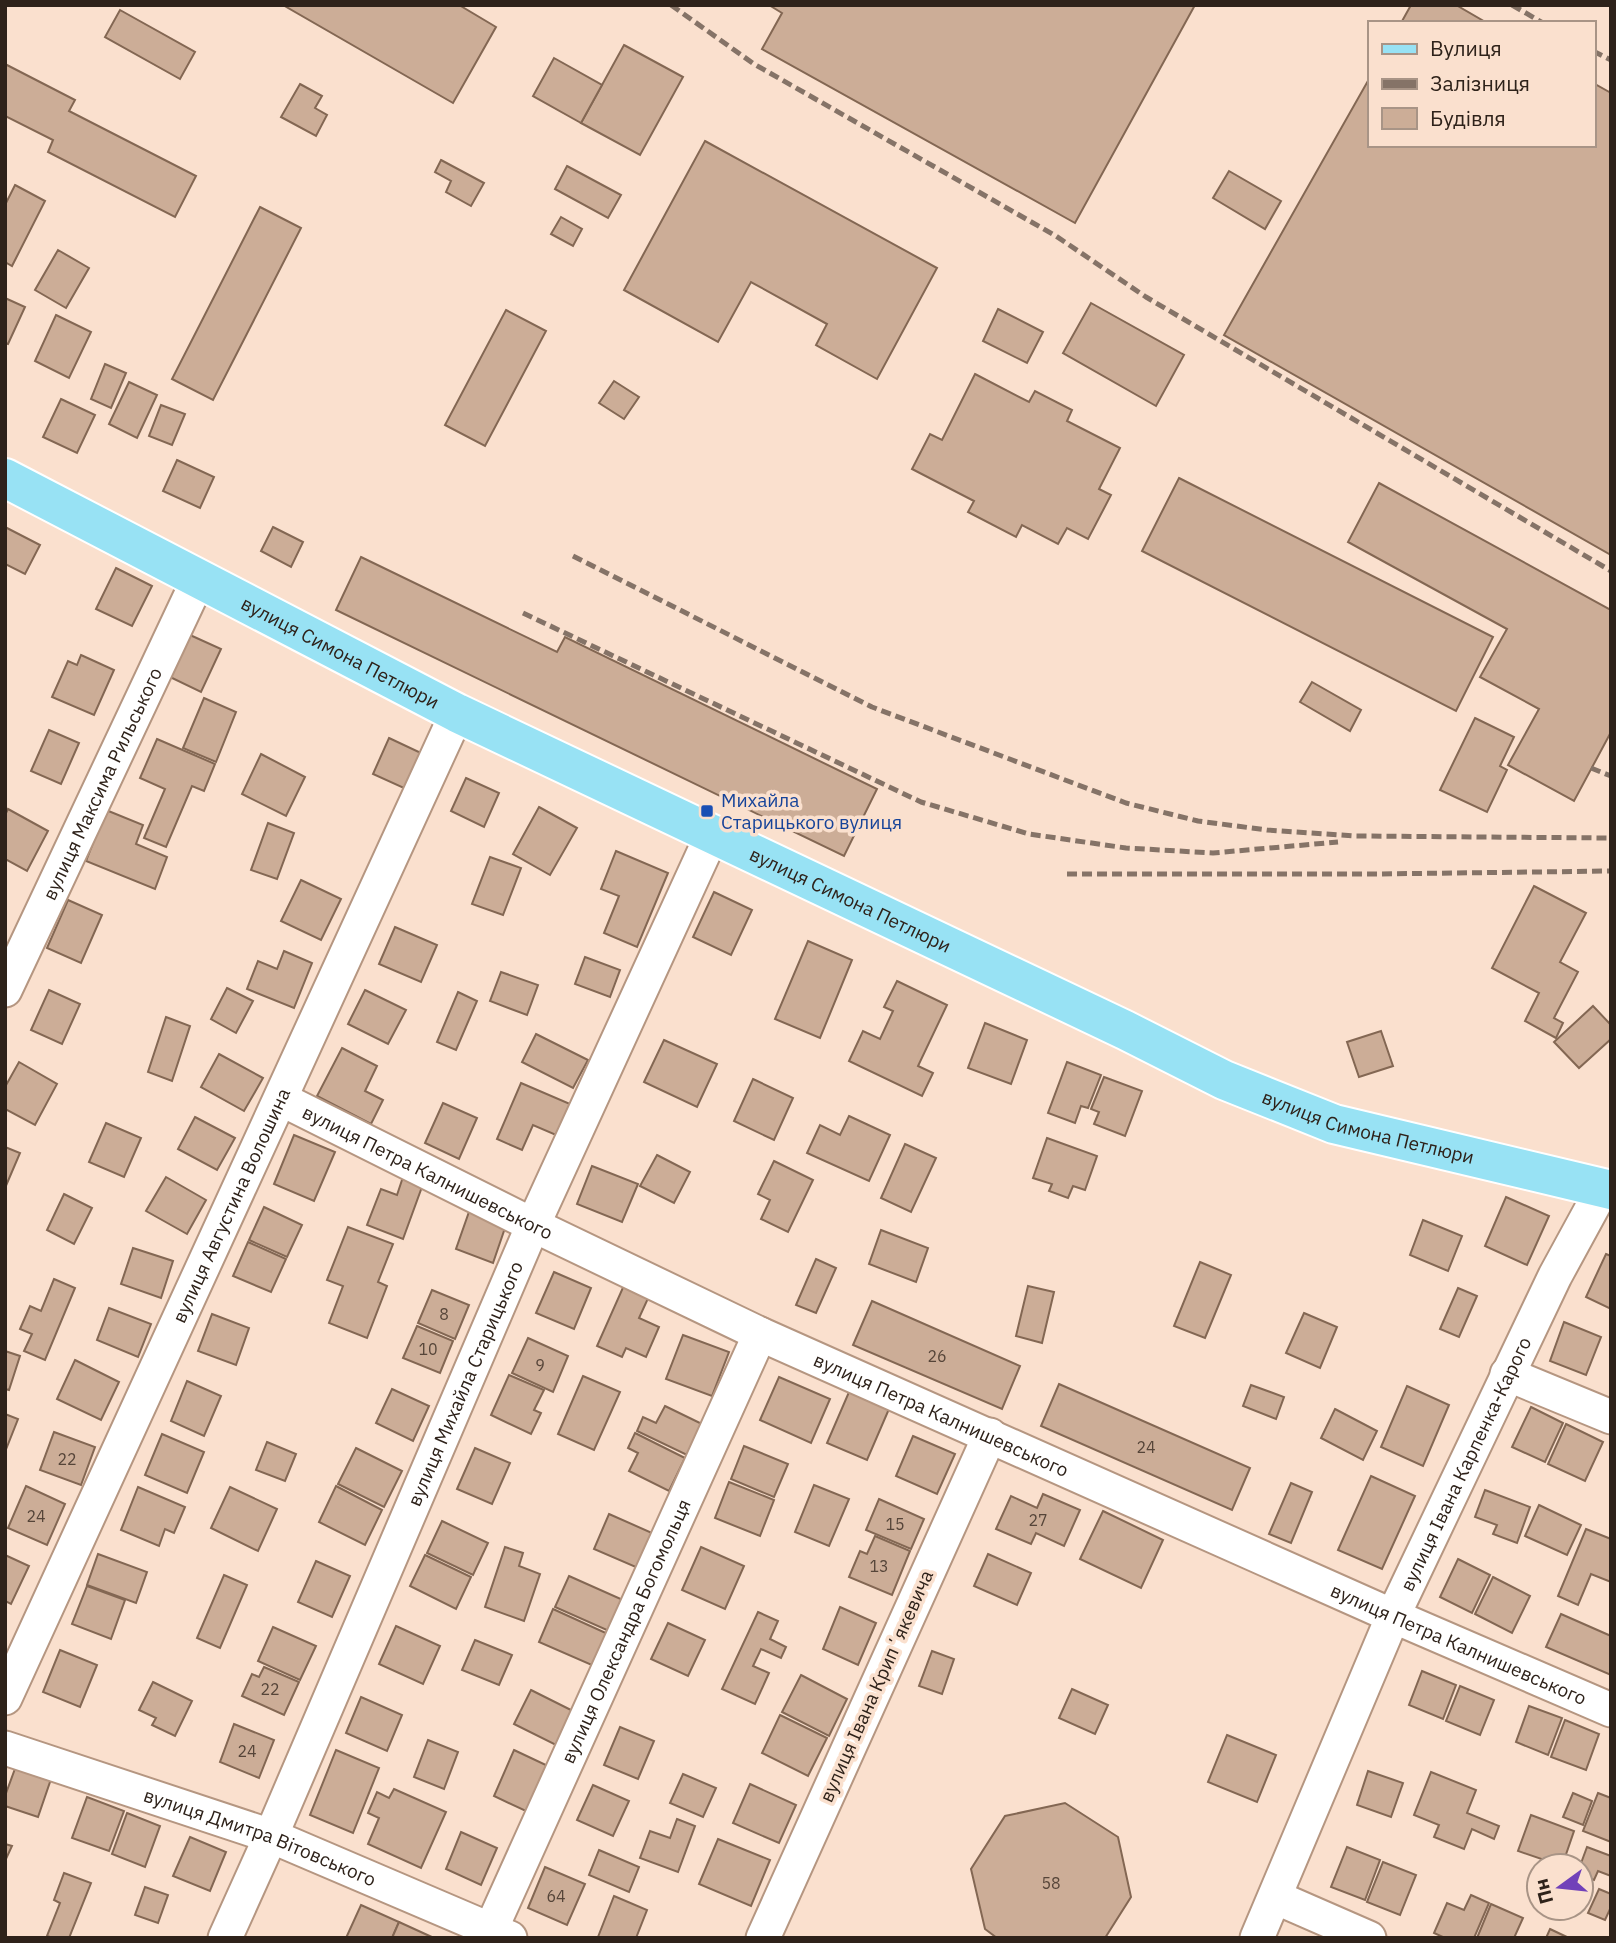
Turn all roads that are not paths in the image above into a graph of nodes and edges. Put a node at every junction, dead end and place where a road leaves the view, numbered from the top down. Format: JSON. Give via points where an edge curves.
{"nodes":[{"id":1,"x":5,"y":478,"type":"edge"},
{"id":2,"x":199,"y":578,"type":"junction"},
{"id":3,"x":457,"y":713,"type":"junction"},
{"id":4,"x":712,"y":835,"type":"junction"},
{"id":5,"x":5,"y":990,"type":"edge"},
{"id":6,"x":281,"y":1099,"type":"junction"},
{"id":7,"x":1607,"y":1189,"type":"edge"},
{"id":8,"x":533,"y":1225,"type":"junction"},
{"id":9,"x":760,"y":1334,"type":"junction"},
{"id":10,"x":1507,"y":1374,"type":"junction"},
{"id":11,"x":1611,"y":1417,"type":"edge"},
{"id":12,"x":990,"y":1435,"type":"junction"},
{"id":13,"x":1393,"y":1616,"type":"junction"},
{"id":14,"x":5,"y":1698,"type":"edge"},
{"id":15,"x":1611,"y":1710,"type":"edge"},
{"id":16,"x":5,"y":1748,"type":"edge"},
{"id":17,"x":271,"y":1836,"type":"junction"},
{"id":18,"x":1275,"y":1897,"type":"junction"},
{"id":19,"x":501,"y":1933,"type":"edge"},
{"id":20,"x":225,"y":1938,"type":"edge"},
{"id":21,"x":763,"y":1938,"type":"edge"},
{"id":22,"x":1257,"y":1938,"type":"edge"},
{"id":23,"x":1369,"y":1938,"type":"edge"}],
"edges":[{"from":1,"to":2,"type":"main road","name":"вулиця Симона Петлюри"},
{"from":2,"to":3,"type":"main road","name":"вулиця Симона Петлюри"},
{"from":2,"to":5,"type":"street","name":"вулиця Максима Рильського"},
{"from":3,"to":4,"type":"main road","name":"вулиця Симона Петлюри"},
{"from":3,"to":6,"type":"street","name":"вулиця Августина Волошина"},
{"from":4,"to":7,"type":"main road","name":"вулиця Симона Петлюри","via":[[1224,1080],[1334,1124]]},
{"from":4,"to":8,"type":"street","name":"вулиця Михайла Старицького"},
{"from":6,"to":8,"type":"street","name":"вулиця Петра Калнишевського"},
{"from":6,"to":14,"type":"street","name":"вулиця Августина Волошина"},
{"from":7,"to":10,"type":"street","name":"вулиця Івана Карпенка-Карого","via":[[1555,1276]]},
{"from":8,"to":9,"type":"street","name":"вулиця Петра Калнишевського"},
{"from":8,"to":17,"type":"street","name":"вулиця Михайла Старицького"},
{"from":9,"to":12,"type":"street","name":"вулиця Петра Калнишевського"},
{"from":9,"to":19,"type":"street","name":"вулиця Олександра Богомольця"},
{"from":10,"to":11,"type":"street"},
{"from":10,"to":13,"type":"street","name":"вулиця Івана Карпенка-Карого"},
{"from":12,"to":13,"type":"street","name":"вулиця Петра Калнишевського"},
{"from":12,"to":21,"type":"street","name":"вулиця Івана Крипʼякевича"},
{"from":13,"to":15,"type":"street","name":"вулиця Петра Калнишевського"},
{"from":13,"to":18,"type":"street","name":"вулиця Івана Карпенка-Карого"},
{"from":16,"to":17,"type":"street","name":"вулиця Дмитра Вітовського"},
{"from":17,"to":19,"type":"street","name":"вулиця Дмитра Вітовського"},
{"from":17,"to":20,"type":"street","name":"вулиця Михайла Старицького"},
{"from":18,"to":22,"type":"street","name":"вулиця Івана Карпенка-Карого"},
{"from":18,"to":23,"type":"street"}]}
